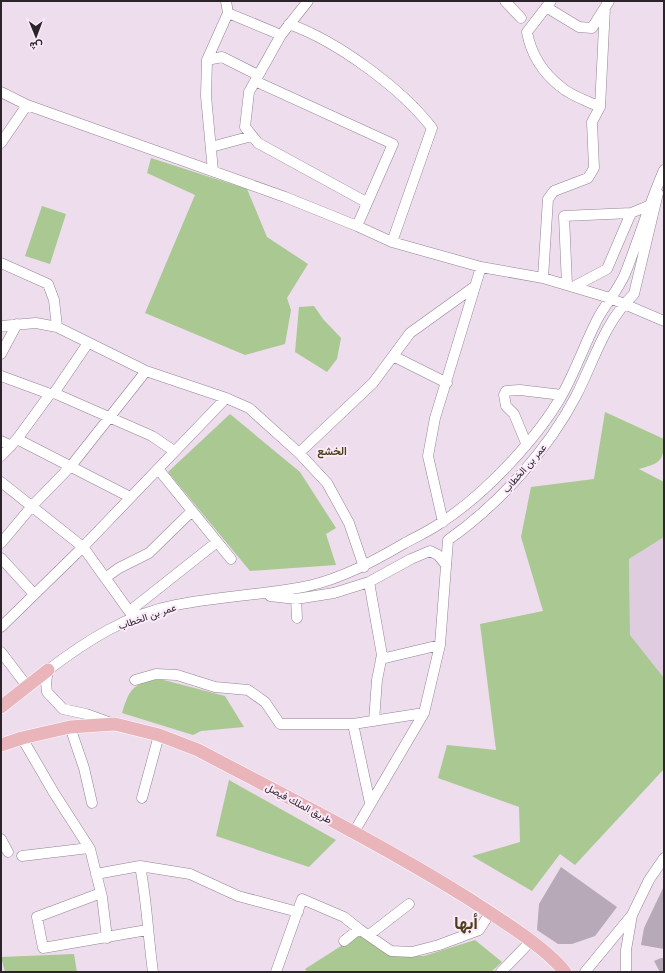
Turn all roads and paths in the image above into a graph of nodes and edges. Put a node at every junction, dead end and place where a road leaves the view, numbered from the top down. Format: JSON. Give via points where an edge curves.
{"nodes":[{"id":1,"x":226,"y":1,"type":"edge"},
{"id":2,"x":308,"y":1,"type":"edge"},
{"id":3,"x":505,"y":1,"type":"edge"},
{"id":4,"x":549,"y":4,"type":"edge"},
{"id":5,"x":607,"y":4,"type":"edge"},
{"id":6,"x":228,"y":13,"type":"junction"},
{"id":7,"x":521,"y":18,"type":"dead end"},
{"id":8,"x":289,"y":24,"type":"junction"},
{"id":9,"x":281,"y":34,"type":"junction"},
{"id":10,"x":207,"y":60,"type":"junction"},
{"id":11,"x":256,"y":78,"type":"junction"},
{"id":12,"x":1,"y":92,"type":"edge"},
{"id":13,"x":28,"y":105,"type":"junction"},
{"id":14,"x":600,"y":107,"type":"junction"},
{"id":15,"x":252,"y":136,"type":"junction"},
{"id":16,"x":1,"y":142,"type":"edge"},
{"id":17,"x":211,"y":147,"type":"junction"},
{"id":18,"x":664,"y":169,"type":"edge"},
{"id":19,"x":213,"y":171,"type":"junction"},
{"id":20,"x":366,"y":202,"type":"junction"},
{"id":21,"x":648,"y":206,"type":"junction"},
{"id":22,"x":631,"y":213,"type":"junction"},
{"id":23,"x":357,"y":226,"type":"junction"},
{"id":24,"x":392,"y":242,"type":"junction"},
{"id":25,"x":1,"y":263,"type":"edge"},
{"id":26,"x":481,"y":267,"type":"junction"},
{"id":27,"x":544,"y":278,"type":"junction"},
{"id":28,"x":570,"y":286,"type":"junction"},
{"id":29,"x":474,"y":287,"type":"junction"},
{"id":30,"x":610,"y":298,"type":"junction"},
{"id":31,"x":625,"y":303,"type":"junction"},
{"id":32,"x":664,"y":321,"type":"edge"},
{"id":33,"x":17,"y":324,"type":"junction"},
{"id":34,"x":1,"y":326,"type":"edge"},
{"id":35,"x":57,"y":327,"type":"junction"},
{"id":36,"x":88,"y":343,"type":"junction"},
{"id":37,"x":1,"y":354,"type":"edge"},
{"id":38,"x":393,"y":356,"type":"junction"},
{"id":39,"x":146,"y":371,"type":"junction"},
{"id":40,"x":1,"y":376,"type":"edge"},
{"id":41,"x":447,"y":383,"type":"junction"},
{"id":42,"x":52,"y":393,"type":"junction"},
{"id":43,"x":562,"y":395,"type":"junction"},
{"id":44,"x":226,"y":398,"type":"junction"},
{"id":45,"x":110,"y":416,"type":"junction"},
{"id":46,"x":1,"y":441,"type":"edge"},
{"id":47,"x":14,"y":442,"type":"junction"},
{"id":48,"x":526,"y":443,"type":"junction"},
{"id":49,"x":174,"y":451,"type":"junction"},
{"id":50,"x":300,"y":453,"type":"junction"},
{"id":51,"x":1,"y":456,"type":"edge"},
{"id":52,"x":71,"y":466,"type":"junction"},
{"id":53,"x":159,"y":470,"type":"junction"},
{"id":54,"x":1,"y":482,"type":"edge"},
{"id":55,"x":130,"y":497,"type":"junction"},
{"id":56,"x":32,"y":506,"type":"junction"},
{"id":57,"x":192,"y":511,"type":"junction"},
{"id":58,"x":443,"y":522,"type":"junction"},
{"id":59,"x":217,"y":542,"type":"junction"},
{"id":60,"x":1,"y":543,"type":"edge"},
{"id":61,"x":83,"y":547,"type":"junction"},
{"id":62,"x":1,"y":558,"type":"edge"},
{"id":63,"x":231,"y":559,"type":"dead end"},
{"id":64,"x":446,"y":565,"type":"junction"},
{"id":65,"x":364,"y":567,"type":"junction"},
{"id":66,"x":105,"y":578,"type":"junction"},
{"id":67,"x":369,"y":582,"type":"junction"},
{"id":68,"x":34,"y":594,"type":"junction"},
{"id":69,"x":258,"y":595,"type":"junction"},
{"id":70,"x":296,"y":599,"type":"junction"},
{"id":71,"x":133,"y":614,"type":"junction"},
{"id":72,"x":297,"y":618,"type":"dead end"},
{"id":73,"x":1,"y":627,"type":"edge"},
{"id":74,"x":440,"y":645,"type":"junction"},
{"id":75,"x":1,"y":652,"type":"edge"},
{"id":76,"x":381,"y":659,"type":"junction"},
{"id":77,"x":5,"y":665,"type":"edge"},
{"id":78,"x":48,"y":670,"type":"junction"},
{"id":79,"x":135,"y":680,"type":"dead end"},
{"id":80,"x":27,"y":686,"type":"junction"},
{"id":81,"x":1,"y":707,"type":"edge"},
{"id":82,"x":424,"y":713,"type":"junction"},
{"id":83,"x":374,"y":721,"type":"junction"},
{"id":84,"x":115,"y":724,"type":"junction"},
{"id":85,"x":353,"y":724,"type":"junction"},
{"id":86,"x":70,"y":727,"type":"junction"},
{"id":87,"x":159,"y":735,"type":"junction"},
{"id":88,"x":22,"y":738,"type":"junction"},
{"id":89,"x":1,"y":745,"type":"edge"},
{"id":90,"x":142,"y":798,"type":"dead end"},
{"id":91,"x":92,"y":803,"type":"dead end"},
{"id":92,"x":370,"y":803,"type":"junction"},
{"id":93,"x":354,"y":832,"type":"junction"},
{"id":94,"x":1,"y":839,"type":"edge"},
{"id":95,"x":90,"y":848,"type":"junction"},
{"id":96,"x":8,"y":852,"type":"dead end"},
{"id":97,"x":22,"y":856,"type":"dead end"},
{"id":98,"x":664,"y":858,"type":"edge"},
{"id":99,"x":140,"y":866,"type":"junction"},
{"id":100,"x":96,"y":874,"type":"junction"},
{"id":101,"x":101,"y":893,"type":"junction"},
{"id":102,"x":409,"y":904,"type":"dead end"},
{"id":103,"x":298,"y":912,"type":"junction"},
{"id":104,"x":490,"y":913,"type":"junction"},
{"id":105,"x":632,"y":915,"type":"junction"},
{"id":106,"x":148,"y":930,"type":"junction"},
{"id":107,"x":359,"y":930,"type":"junction"},
{"id":108,"x":369,"y":935,"type":"junction"},
{"id":109,"x":107,"y":938,"type":"junction"},
{"id":110,"x":344,"y":941,"type":"dead end"},
{"id":111,"x":530,"y":942,"type":"junction"},
{"id":112,"x":153,"y":972,"type":"edge"},
{"id":113,"x":276,"y":972,"type":"edge"},
{"id":114,"x":501,"y":972,"type":"edge"},
{"id":115,"x":565,"y":972,"type":"edge"},
{"id":116,"x":585,"y":972,"type":"edge"},
{"id":117,"x":626,"y":972,"type":"edge"}],
"edges":[{"from":1,"to":6,"type":"street"},
{"from":2,"to":8,"type":"street"},
{"from":3,"to":7,"type":"street"},
{"from":4,"to":5,"type":"street","via":[[579,27],[592,28]]},
{"from":4,"to":14,"type":"street","via":[[527,32],[529,46],[540,65],[562,88]]},
{"from":5,"to":14,"type":"street"},
{"from":6,"to":9,"type":"street"},
{"from":6,"to":10,"type":"street"},
{"from":8,"to":9,"type":"street"},
{"from":8,"to":24,"type":"street","via":[[306,30],[345,53],[389,85],[422,115],[432,128]]},
{"from":9,"to":11,"type":"street"},
{"from":10,"to":11,"type":"street","via":[[222,57]]},
{"from":10,"to":17,"type":"street","via":[[206,96]]},
{"from":11,"to":15,"type":"street","via":[[249,92],[245,126]]},
{"from":11,"to":20,"type":"street","via":[[394,144]]},
{"from":12,"to":13,"type":"street"},
{"from":13,"to":16,"type":"street"},
{"from":13,"to":19,"type":"street"},
{"from":14,"to":27,"type":"street","via":[[592,122],[594,168],[588,178],[554,191],[548,199]]},
{"from":15,"to":17,"type":"street"},
{"from":15,"to":20,"type":"street","via":[[258,143]]},
{"from":17,"to":19,"type":"street"},
{"from":18,"to":21,"type":"street","name":"عمر بن الخطاب"},
{"from":18,"to":31,"type":"street","name":"عمر بن الخطاب","via":[[640,276],[634,294]]},
{"from":19,"to":23,"type":"street"},
{"from":20,"to":23,"type":"street"},
{"from":21,"to":22,"type":"street"},
{"from":21,"to":30,"type":"street","name":"عمر بن الخطاب","via":[[625,273]]},
{"from":22,"to":28,"type":"street","via":[[607,269]]},
{"from":22,"to":28,"type":"street","via":[[564,216]]},
{"from":23,"to":24,"type":"street"},
{"from":24,"to":26,"type":"street"},
{"from":25,"to":35,"type":"street","via":[[48,284],[54,300]]},
{"from":26,"to":27,"type":"street"},
{"from":26,"to":29,"type":"street"},
{"from":27,"to":28,"type":"street"},
{"from":28,"to":30,"type":"street"},
{"from":29,"to":38,"type":"street","via":[[410,333]]},
{"from":29,"to":41,"type":"street"},
{"from":30,"to":31,"type":"street"},
{"from":30,"to":43,"type":"street","name":"عمر بن الخطاب","via":[[598,317]]},
{"from":31,"to":32,"type":"street"},
{"from":31,"to":64,"type":"street","name":"عمر بن الخطاب","via":[[610,324],[557,430],[490,507],[448,540]]},
{"from":33,"to":34,"type":"street"},
{"from":33,"to":35,"type":"street","via":[[36,323]]},
{"from":33,"to":37,"type":"street"},
{"from":35,"to":36,"type":"street"},
{"from":36,"to":39,"type":"street"},
{"from":36,"to":42,"type":"street"},
{"from":38,"to":41,"type":"street"},
{"from":38,"to":50,"type":"street","via":[[373,382]]},
{"from":39,"to":44,"type":"street"},
{"from":39,"to":45,"type":"street"},
{"from":40,"to":42,"type":"street"},
{"from":41,"to":58,"type":"street","via":[[428,456]]},
{"from":42,"to":45,"type":"street"},
{"from":42,"to":47,"type":"street"},
{"from":43,"to":48,"type":"street","name":"عمر بن الخطاب"},
{"from":43,"to":48,"type":"street","via":[[506,391],[506,406],[514,414]]},
{"from":44,"to":49,"type":"street"},
{"from":44,"to":50,"type":"street","via":[[249,408]]},
{"from":45,"to":49,"type":"street","via":[[152,436]]},
{"from":45,"to":52,"type":"street"},
{"from":46,"to":47,"type":"street"},
{"from":47,"to":51,"type":"street"},
{"from":47,"to":52,"type":"street"},
{"from":48,"to":58,"type":"street","name":"عمر بن الخطاب","via":[[480,493]]},
{"from":49,"to":53,"type":"street"},
{"from":50,"to":65,"type":"street","via":[[327,483],[349,523]]},
{"from":52,"to":55,"type":"street"},
{"from":52,"to":56,"type":"street"},
{"from":53,"to":55,"type":"street"},
{"from":53,"to":57,"type":"street"},
{"from":54,"to":56,"type":"street"},
{"from":55,"to":61,"type":"street"},
{"from":56,"to":60,"type":"street"},
{"from":56,"to":61,"type":"street"},
{"from":57,"to":59,"type":"street"},
{"from":57,"to":66,"type":"street","via":[[149,553]]},
{"from":58,"to":65,"type":"street","name":"عمر بن الخطاب"},
{"from":59,"to":63,"type":"street"},
{"from":59,"to":71,"type":"street"},
{"from":61,"to":66,"type":"street"},
{"from":61,"to":68,"type":"street"},
{"from":62,"to":68,"type":"street"},
{"from":64,"to":67,"type":"street","name":"عمر بن الخطاب","via":[[438,555],[430,551],[411,558]]},
{"from":64,"to":74,"type":"street"},
{"from":65,"to":69,"type":"street","name":"عمر بن الخطاب","via":[[309,586]]},
{"from":66,"to":71,"type":"street"},
{"from":67,"to":70,"type":"street","name":"عمر بن الخطاب"},
{"from":67,"to":76,"type":"street"},
{"from":68,"to":73,"type":"street"},
{"from":69,"to":70,"type":"street","name":"عمر بن الخطاب"},
{"from":69,"to":71,"type":"street","name":"عمر بن الخطاب","via":[[174,605]]},
{"from":70,"to":72,"type":"street"},
{"from":71,"to":78,"type":"street","name":"عمر بن الخطاب","via":[[74,650]]},
{"from":74,"to":76,"type":"street"},
{"from":74,"to":82,"type":"street"},
{"from":75,"to":77,"type":"street"},
{"from":76,"to":83,"type":"street"},
{"from":77,"to":80,"type":"street"},
{"from":78,"to":80,"type":"main road"},
{"from":78,"to":84,"type":"street","via":[[47,692],[63,709]]},
{"from":79,"to":85,"type":"street","via":[[156,674],[177,675],[215,687],[248,690],[265,702],[280,724]]},
{"from":80,"to":81,"type":"main road"},
{"from":82,"to":83,"type":"street"},
{"from":82,"to":92,"type":"street"},
{"from":83,"to":85,"type":"street"},
{"from":84,"to":86,"type":"main road","name":"طريق الملك فيصل"},
{"from":84,"to":87,"type":"main road","name":"طريق الملك فيصل"},
{"from":85,"to":92,"type":"street"},
{"from":86,"to":88,"type":"main road","name":"طريق الملك فيصل"},
{"from":86,"to":91,"type":"street","via":[[84,768]]},
{"from":87,"to":90,"type":"street"},
{"from":87,"to":93,"type":"main road","name":"طريق الملك فيصل","via":[[198,750]]},
{"from":88,"to":89,"type":"main road","name":"طريق الملك فيصل"},
{"from":88,"to":95,"type":"street"},
{"from":92,"to":93,"type":"street"},
{"from":93,"to":104,"type":"main road","name":"طريق الملك فيصل","via":[[424,871]]},
{"from":94,"to":96,"type":"street"},
{"from":95,"to":97,"type":"street"},
{"from":95,"to":100,"type":"street"},
{"from":98,"to":105,"type":"street","via":[[649,880]]},
{"from":99,"to":100,"type":"street"},
{"from":99,"to":103,"type":"street","via":[[190,874],[238,896]]},
{"from":99,"to":106,"type":"street"},
{"from":100,"to":101,"type":"street"},
{"from":101,"to":109,"type":"street"},
{"from":101,"to":109,"type":"street","via":[[37,917],[43,948]]},
{"from":102,"to":108,"type":"street"},
{"from":103,"to":107,"type":"street","via":[[302,899],[344,917]]},
{"from":103,"to":113,"type":"street"},
{"from":104,"to":108,"type":"street","via":[[479,930],[412,952],[391,951]]},
{"from":104,"to":111,"type":"main road","name":"طريق الملك فيصل"},
{"from":105,"to":116,"type":"street"},
{"from":105,"to":117,"type":"street","via":[[626,950]]},
{"from":106,"to":109,"type":"street"},
{"from":106,"to":112,"type":"street"},
{"from":107,"to":108,"type":"street"},
{"from":107,"to":110,"type":"street"},
{"from":111,"to":114,"type":"street"},
{"from":111,"to":115,"type":"main road","name":"طريق الملك فيصل","via":[[545,952]]}]}
